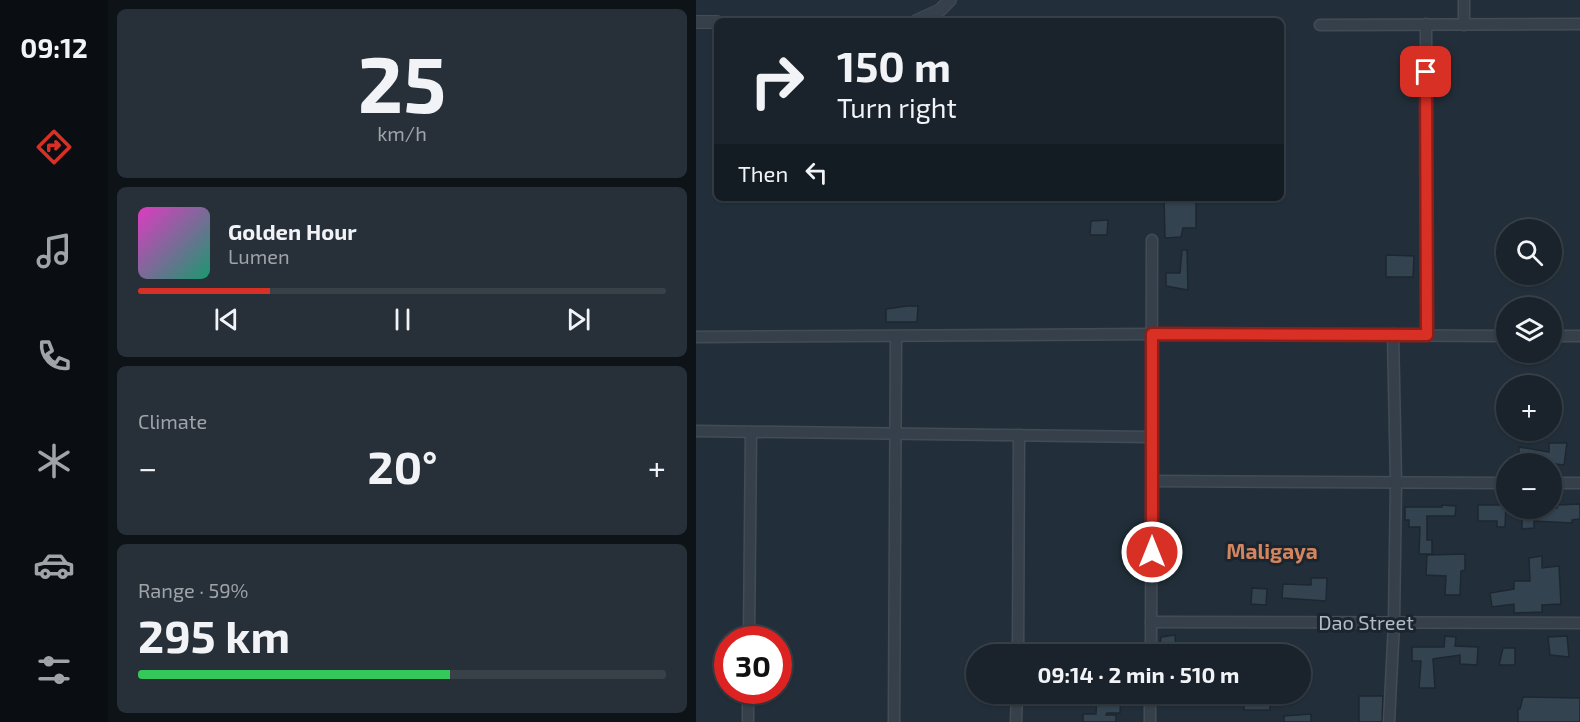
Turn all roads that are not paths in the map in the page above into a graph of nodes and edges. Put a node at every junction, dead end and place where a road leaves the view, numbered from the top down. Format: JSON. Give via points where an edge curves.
{"nodes":[{"id":1,"x":950,"y":0,"type":"edge"},
{"id":2,"x":1464,"y":0,"type":"edge"},
{"id":3,"x":923,"y":18,"type":"edge"},
{"id":4,"x":696,"y":22,"type":"edge"},
{"id":5,"x":714,"y":22,"type":"edge"},
{"id":6,"x":1426,"y":24,"type":"junction"},
{"id":7,"x":1464,"y":24,"type":"junction"},
{"id":8,"x":1580,"y":24,"type":"edge"},
{"id":9,"x":1320,"y":25,"type":"dead end"},
{"id":10,"x":1152,"y":240,"type":"dead end"},
{"id":11,"x":1152,"y":334,"type":"junction"},
{"id":12,"x":1393,"y":334,"type":"junction"},
{"id":13,"x":1427,"y":335,"type":"junction"},
{"id":14,"x":1496,"y":336,"type":"edge"},
{"id":15,"x":1562,"y":336,"type":"edge"},
{"id":16,"x":1580,"y":336,"type":"edge"},
{"id":17,"x":696,"y":337,"type":"edge"},
{"id":18,"x":896,"y":337,"type":"junction"},
{"id":19,"x":696,"y":431,"type":"edge"},
{"id":20,"x":751,"y":432,"type":"junction"},
{"id":21,"x":894,"y":434,"type":"junction"},
{"id":22,"x":1019,"y":435,"type":"junction"},
{"id":23,"x":1151,"y":437,"type":"junction"},
{"id":24,"x":1152,"y":481,"type":"junction"},
{"id":25,"x":1396,"y":482,"type":"junction"},
{"id":26,"x":1496,"y":483,"type":"edge"},
{"id":27,"x":1562,"y":483,"type":"edge"},
{"id":28,"x":1580,"y":483,"type":"edge"},
{"id":29,"x":1151,"y":622,"type":"junction"},
{"id":30,"x":1394,"y":623,"type":"junction"},
{"id":31,"x":1580,"y":623,"type":"edge"},
{"id":32,"x":749,"y":626,"type":"edge"},
{"id":33,"x":1018,"y":644,"type":"edge"},
{"id":34,"x":1151,"y":644,"type":"edge"},
{"id":35,"x":748,"y":704,"type":"edge"},
{"id":36,"x":1017,"y":704,"type":"edge"},
{"id":37,"x":1150,"y":704,"type":"edge"},
{"id":38,"x":748,"y":722,"type":"edge"},
{"id":39,"x":894,"y":722,"type":"edge"},
{"id":40,"x":1016,"y":722,"type":"edge"},
{"id":41,"x":1150,"y":722,"type":"edge"},
{"id":42,"x":1389,"y":722,"type":"edge"}],
"edges":[{"from":1,"to":3,"type":"street"},
{"from":2,"to":7,"type":"street"},
{"from":4,"to":5,"type":"street"},
{"from":6,"to":7,"type":"street"},
{"from":6,"to":9,"type":"street"},
{"from":6,"to":13,"type":"street"},
{"from":7,"to":8,"type":"street"},
{"from":10,"to":11,"type":"street"},
{"from":11,"to":12,"type":"street"},
{"from":11,"to":18,"type":"street"},
{"from":11,"to":23,"type":"street"},
{"from":12,"to":13,"type":"street"},
{"from":12,"to":25,"type":"street"},
{"from":13,"to":14,"type":"street"},
{"from":15,"to":16,"type":"street"},
{"from":17,"to":18,"type":"street"},
{"from":18,"to":21,"type":"street"},
{"from":19,"to":20,"type":"street"},
{"from":20,"to":21,"type":"street"},
{"from":20,"to":32,"type":"street"},
{"from":21,"to":22,"type":"street"},
{"from":21,"to":39,"type":"street"},
{"from":22,"to":23,"type":"street"},
{"from":22,"to":33,"type":"street"},
{"from":23,"to":24,"type":"street"},
{"from":24,"to":25,"type":"street"},
{"from":24,"to":29,"type":"street"},
{"from":25,"to":26,"type":"street"},
{"from":25,"to":30,"type":"street"},
{"from":27,"to":28,"type":"street"},
{"from":29,"to":30,"type":"street","name":"Dao Street"},
{"from":29,"to":34,"type":"street"},
{"from":30,"to":31,"type":"street","name":"Dao Street"},
{"from":30,"to":42,"type":"street"},
{"from":35,"to":38,"type":"street"},
{"from":36,"to":40,"type":"street"},
{"from":37,"to":41,"type":"street"}]}
